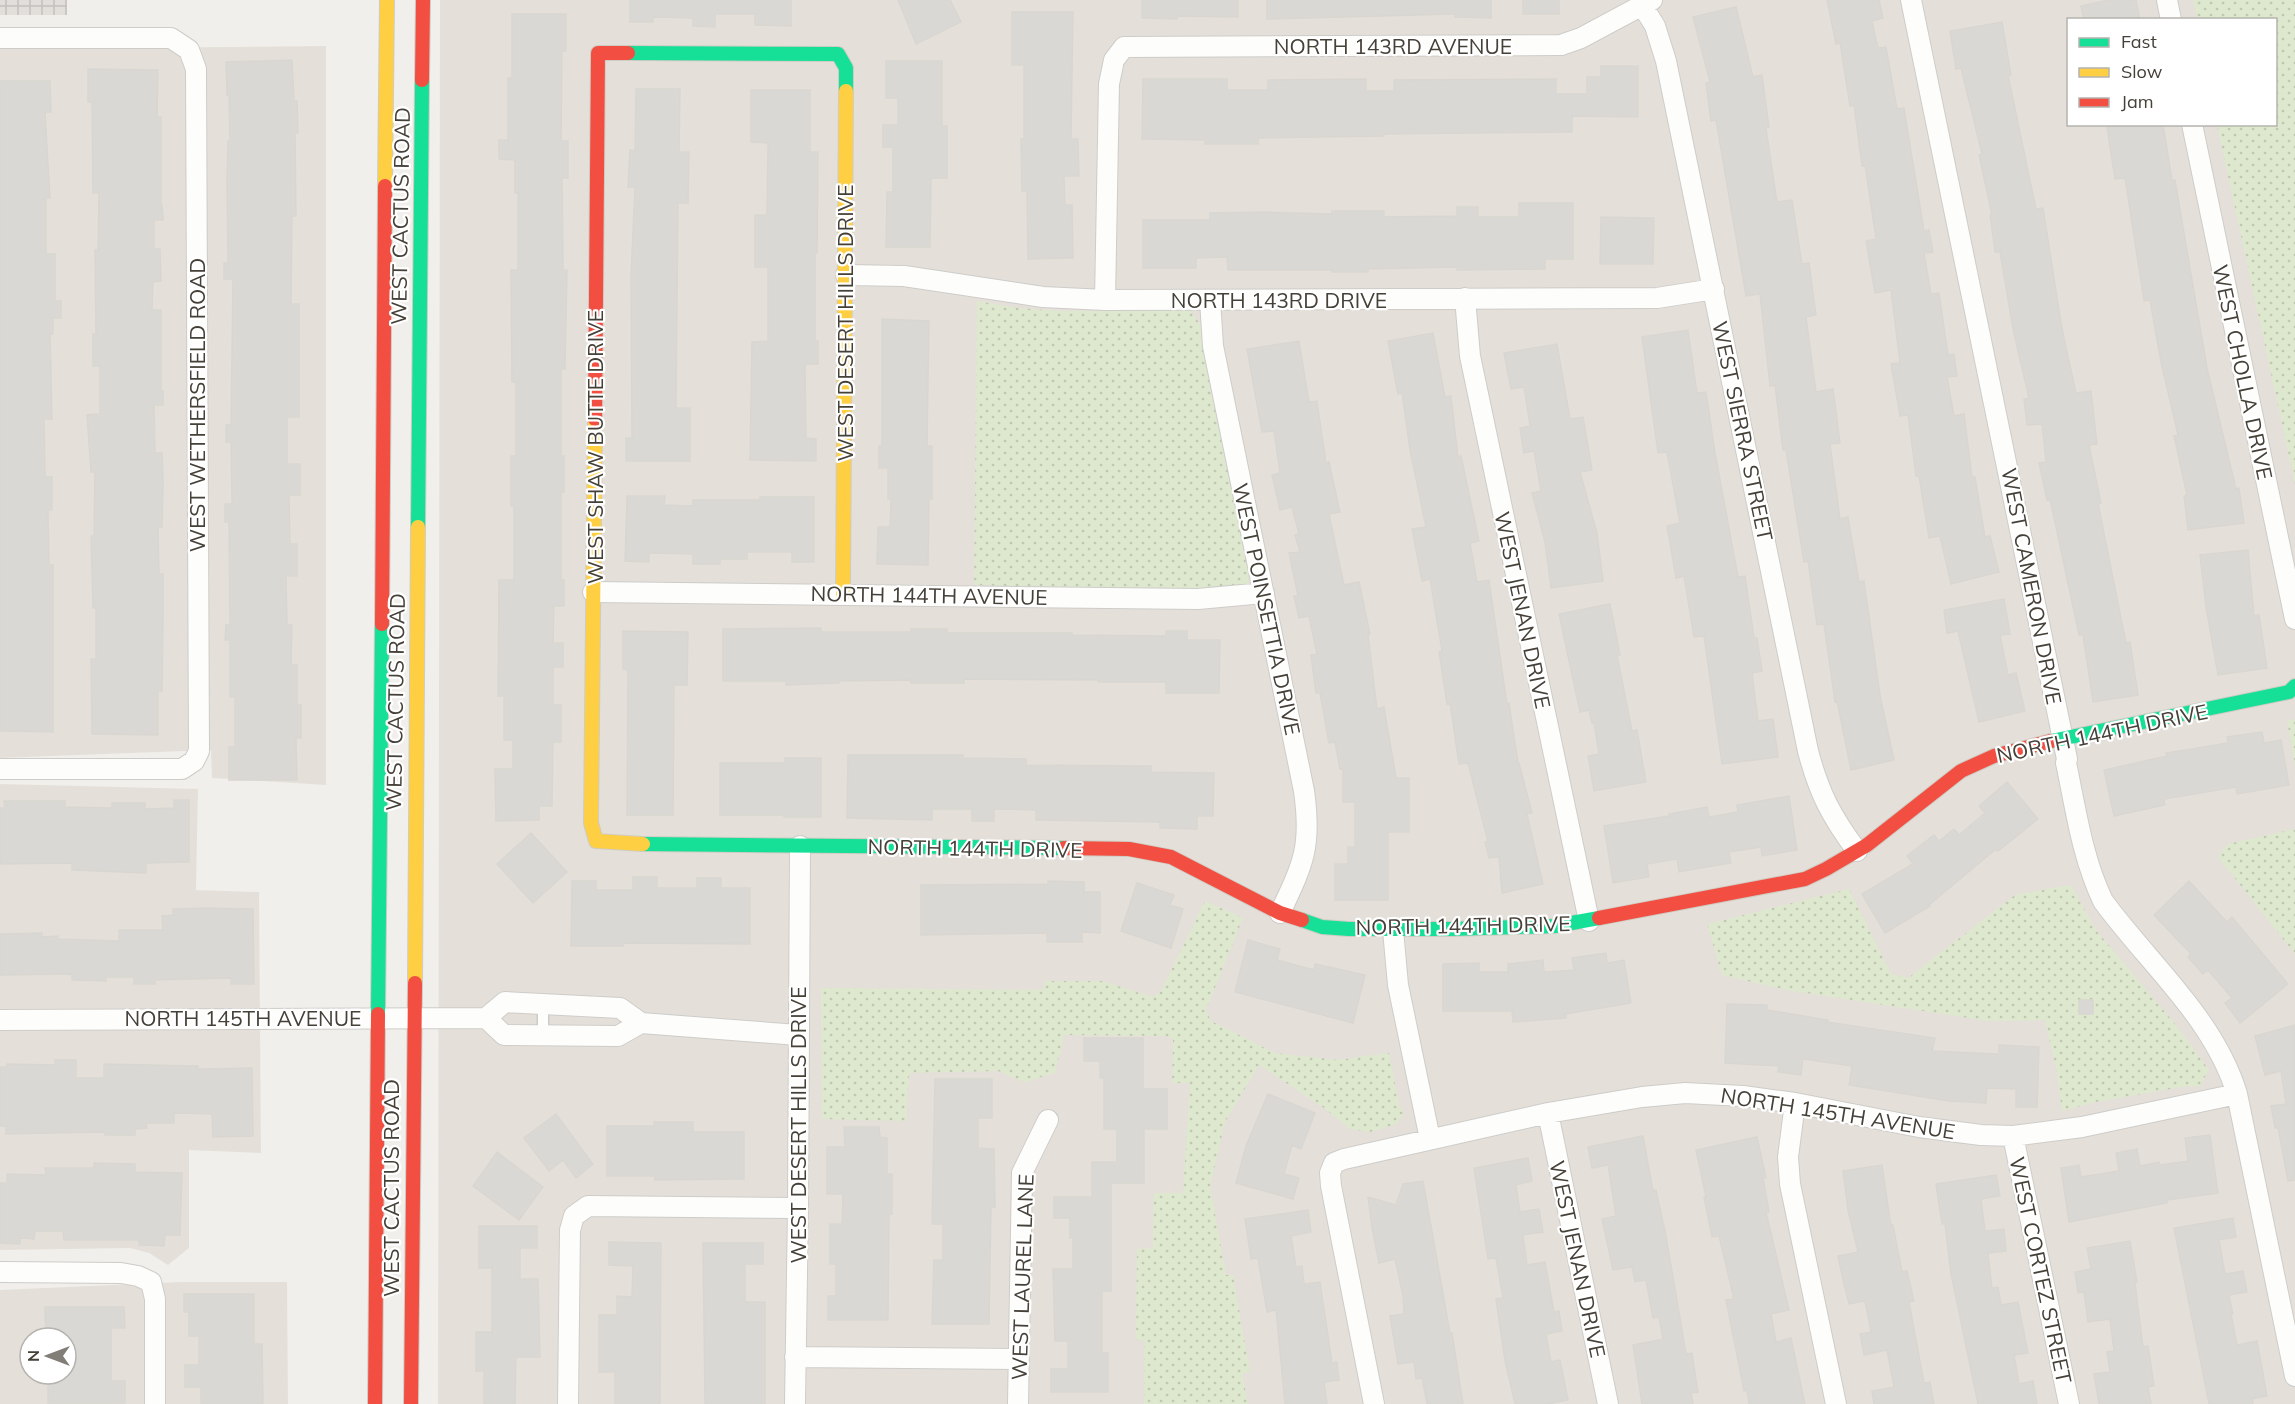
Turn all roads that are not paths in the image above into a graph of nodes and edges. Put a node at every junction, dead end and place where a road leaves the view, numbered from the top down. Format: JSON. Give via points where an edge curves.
{"nodes":[{"id":1,"x":387,"y":0,"type":"edge"},
{"id":2,"x":423,"y":0,"type":"edge"},
{"id":3,"x":1911,"y":0,"type":"edge"},
{"id":4,"x":2167,"y":0,"type":"edge"},
{"id":5,"x":1647,"y":3,"type":"edge"},
{"id":6,"x":2171,"y":18,"type":"edge"},
{"id":7,"x":0,"y":38,"type":"edge"},
{"id":8,"x":598,"y":53,"type":"joint"},
{"id":9,"x":2193,"y":126,"type":"edge"},
{"id":10,"x":846,"y":275,"type":"junction"},
{"id":11,"x":1714,"y":288,"type":"junction"},
{"id":12,"x":1465,"y":298,"type":"junction"},
{"id":13,"x":1105,"y":300,"type":"junction"},
{"id":14,"x":1210,"y":300,"type":"junction"},
{"id":15,"x":593,"y":592,"type":"junction"},
{"id":16,"x":1263,"y":593,"type":"junction"},
{"id":17,"x":843,"y":594,"type":"junction"},
{"id":18,"x":2295,"y":619,"type":"edge"},
{"id":19,"x":2295,"y":686,"type":"edge"},
{"id":20,"x":2062,"y":740,"type":"junction"},
{"id":21,"x":0,"y":769,"type":"edge"},
{"id":22,"x":596,"y":841,"type":"joint"},
{"id":23,"x":800,"y":846,"type":"junction"},
{"id":24,"x":1857,"y":851,"type":"junction"},
{"id":25,"x":1280,"y":913,"type":"junction"},
{"id":26,"x":1588,"y":921,"type":"junction"},
{"id":27,"x":1393,"y":930,"type":"junction"},
{"id":28,"x":543,"y":1004,"type":"junction"},
{"id":29,"x":380,"y":1018,"type":"junction"},
{"id":30,"x":413,"y":1018,"type":"junction"},
{"id":31,"x":486,"y":1018,"type":"junction"},
{"id":32,"x":0,"y":1020,"type":"edge"},
{"id":33,"x":641,"y":1023,"type":"junction"},
{"id":34,"x":798,"y":1035,"type":"junction"},
{"id":35,"x":543,"y":1036,"type":"junction"},
{"id":36,"x":2237,"y":1094,"type":"junction"},
{"id":37,"x":1795,"y":1103,"type":"junction"},
{"id":38,"x":1548,"y":1113,"type":"junction"},
{"id":39,"x":1048,"y":1120,"type":"dead end"},
{"id":40,"x":2013,"y":1136,"type":"junction"},
{"id":41,"x":1430,"y":1139,"type":"junction"},
{"id":42,"x":798,"y":1208,"type":"junction"},
{"id":43,"x":0,"y":1272,"type":"edge"},
{"id":44,"x":795,"y":1357,"type":"junction"},
{"id":45,"x":1018,"y":1359,"type":"junction"},
{"id":46,"x":2295,"y":1376,"type":"edge"},
{"id":47,"x":155,"y":1404,"type":"edge"},
{"id":48,"x":375,"y":1404,"type":"edge"},
{"id":49,"x":411,"y":1404,"type":"edge"},
{"id":50,"x":568,"y":1404,"type":"edge"},
{"id":51,"x":795,"y":1404,"type":"edge"},
{"id":52,"x":1018,"y":1404,"type":"edge"},
{"id":53,"x":1374,"y":1404,"type":"edge"},
{"id":54,"x":1608,"y":1404,"type":"edge"},
{"id":55,"x":1836,"y":1404,"type":"edge"},
{"id":56,"x":2069,"y":1404,"type":"edge"}],
"edges":[{"from":1,"to":29,"type":"street","name":"WEST CACTUS ROAD"},
{"from":2,"to":30,"type":"street","name":"WEST CACTUS ROAD"},
{"from":3,"to":20,"type":"street","name":"WEST CAMERON DRIVE"},
{"from":4,"to":6,"type":"street"},
{"from":5,"to":11,"type":"street","name":"WEST SIERRA STREET","via":[[1666,61]]},
{"from":5,"to":13,"type":"street","name":"NORTH 143RD AVENUE","via":[[1560,45],[1124,47],[1114,60],[1109,84]]},
{"from":7,"to":21,"type":"street","name":"WEST WETHERSFIELD ROAD","via":[[171,38],[189,50],[196,69],[199,751],[194,761],[182,769]]},
{"from":8,"to":10,"type":"street","name":"WEST DESERT HILLS DRIVE","via":[[838,54],[846,68]]},
{"from":8,"to":15,"type":"street","name":"WEST SHAW BUTTE DRIVE"},
{"from":9,"to":18,"type":"street","name":"WEST CHOLLA DRIVE"},
{"from":10,"to":13,"type":"street","name":"NORTH 143RD DRIVE","via":[[904,276],[1043,297]]},
{"from":10,"to":17,"type":"street","name":"WEST DESERT HILLS DRIVE"},
{"from":11,"to":12,"type":"street","name":"NORTH 143RD DRIVE","via":[[1657,298]]},
{"from":11,"to":24,"type":"street","name":"WEST SIERRA STREET","via":[[1808,751],[1828,809]]},
{"from":12,"to":14,"type":"street","name":"NORTH 143RD DRIVE"},
{"from":12,"to":26,"type":"street","name":"WEST JENAN DRIVE","via":[[1470,356]]},
{"from":13,"to":14,"type":"street","name":"NORTH 143RD DRIVE"},
{"from":14,"to":16,"type":"street","name":"WEST POINSETTIA DRIVE","via":[[1213,346]]},
{"from":15,"to":17,"type":"street","name":"NORTH 144TH AVENUE"},
{"from":15,"to":22,"type":"street","name":"WEST SHAW BUTTE DRIVE","via":[[591,823]]},
{"from":16,"to":17,"type":"street","name":"NORTH 144TH AVENUE","via":[[1198,599]]},
{"from":16,"to":25,"type":"street","name":"WEST POINSETTIA DRIVE","via":[[1309,822],[1300,870]]},
{"from":19,"to":20,"type":"street","name":"NORTH 144TH DRIVE","via":[[2289,692]]},
{"from":20,"to":24,"type":"street","name":"NORTH 144TH DRIVE","via":[[1995,754],[1961,771]]},
{"from":20,"to":36,"type":"street","name":"WEST CAMERON DRIVE","via":[[2084,852],[2103,901],[2203,1024],[2230,1070]]},
{"from":22,"to":23,"type":"street","name":"NORTH 144TH DRIVE"},
{"from":23,"to":25,"type":"street","name":"NORTH 144TH DRIVE","via":[[1129,849],[1171,858]]},
{"from":23,"to":34,"type":"street","name":"WEST DESERT HILLS DRIVE"},
{"from":24,"to":26,"type":"street","name":"NORTH 144TH DRIVE","via":[[1805,879]]},
{"from":25,"to":27,"type":"street","name":"NORTH 144TH DRIVE","via":[[1322,927]]},
{"from":26,"to":27,"type":"street","name":"NORTH 144TH DRIVE","via":[[1555,926]]},
{"from":27,"to":41,"type":"street","via":[[1398,986]]},
{"from":28,"to":31,"type":"street","via":[[505,1002]]},
{"from":28,"to":33,"type":"street","via":[[620,1008]]},
{"from":28,"to":35,"type":"lane"},
{"from":29,"to":30,"type":"street","name":"NORTH 145TH AVENUE"},
{"from":29,"to":32,"type":"street","name":"NORTH 145TH AVENUE"},
{"from":29,"to":48,"type":"street","name":"WEST CACTUS ROAD"},
{"from":30,"to":31,"type":"street","name":"NORTH 145TH AVENUE"},
{"from":30,"to":49,"type":"street","name":"WEST CACTUS ROAD"},
{"from":31,"to":35,"type":"street","via":[[504,1035]]},
{"from":33,"to":34,"type":"street"},
{"from":33,"to":35,"type":"street","via":[[618,1036]]},
{"from":34,"to":42,"type":"street","name":"WEST DESERT HILLS DRIVE"},
{"from":36,"to":40,"type":"street","name":"NORTH 145TH AVENUE","via":[[2082,1127]]},
{"from":36,"to":46,"type":"street","name":"WEST CAMERON DRIVE"},
{"from":37,"to":38,"type":"street","name":"NORTH 145TH AVENUE","via":[[1685,1093]]},
{"from":37,"to":40,"type":"street","name":"NORTH 145TH AVENUE","via":[[1919,1127]]},
{"from":37,"to":55,"type":"street","via":[[1788,1156],[1790,1184]]},
{"from":38,"to":41,"type":"street","name":"NORTH 145TH AVENUE"},
{"from":38,"to":54,"type":"street","name":"WEST JENAN DRIVE"},
{"from":39,"to":45,"type":"street","name":"WEST LAUREL LANE","via":[[1022,1173]]},
{"from":40,"to":56,"type":"street","name":"WEST CORTEZ STREET"},
{"from":41,"to":53,"type":"street","name":"NORTH 145TH AVENUE","via":[[1334,1163],[1330,1173]]},
{"from":42,"to":44,"type":"street","name":"WEST DESERT HILLS DRIVE"},
{"from":42,"to":50,"type":"street","via":[[588,1206],[574,1216],[570,1230]]},
{"from":43,"to":47,"type":"street","via":[[121,1273],[150,1282],[155,1299]]},
{"from":44,"to":45,"type":"street"},
{"from":44,"to":51,"type":"street","name":"WEST DESERT HILLS DRIVE"},
{"from":45,"to":52,"type":"street","name":"WEST LAUREL LANE"}]}
